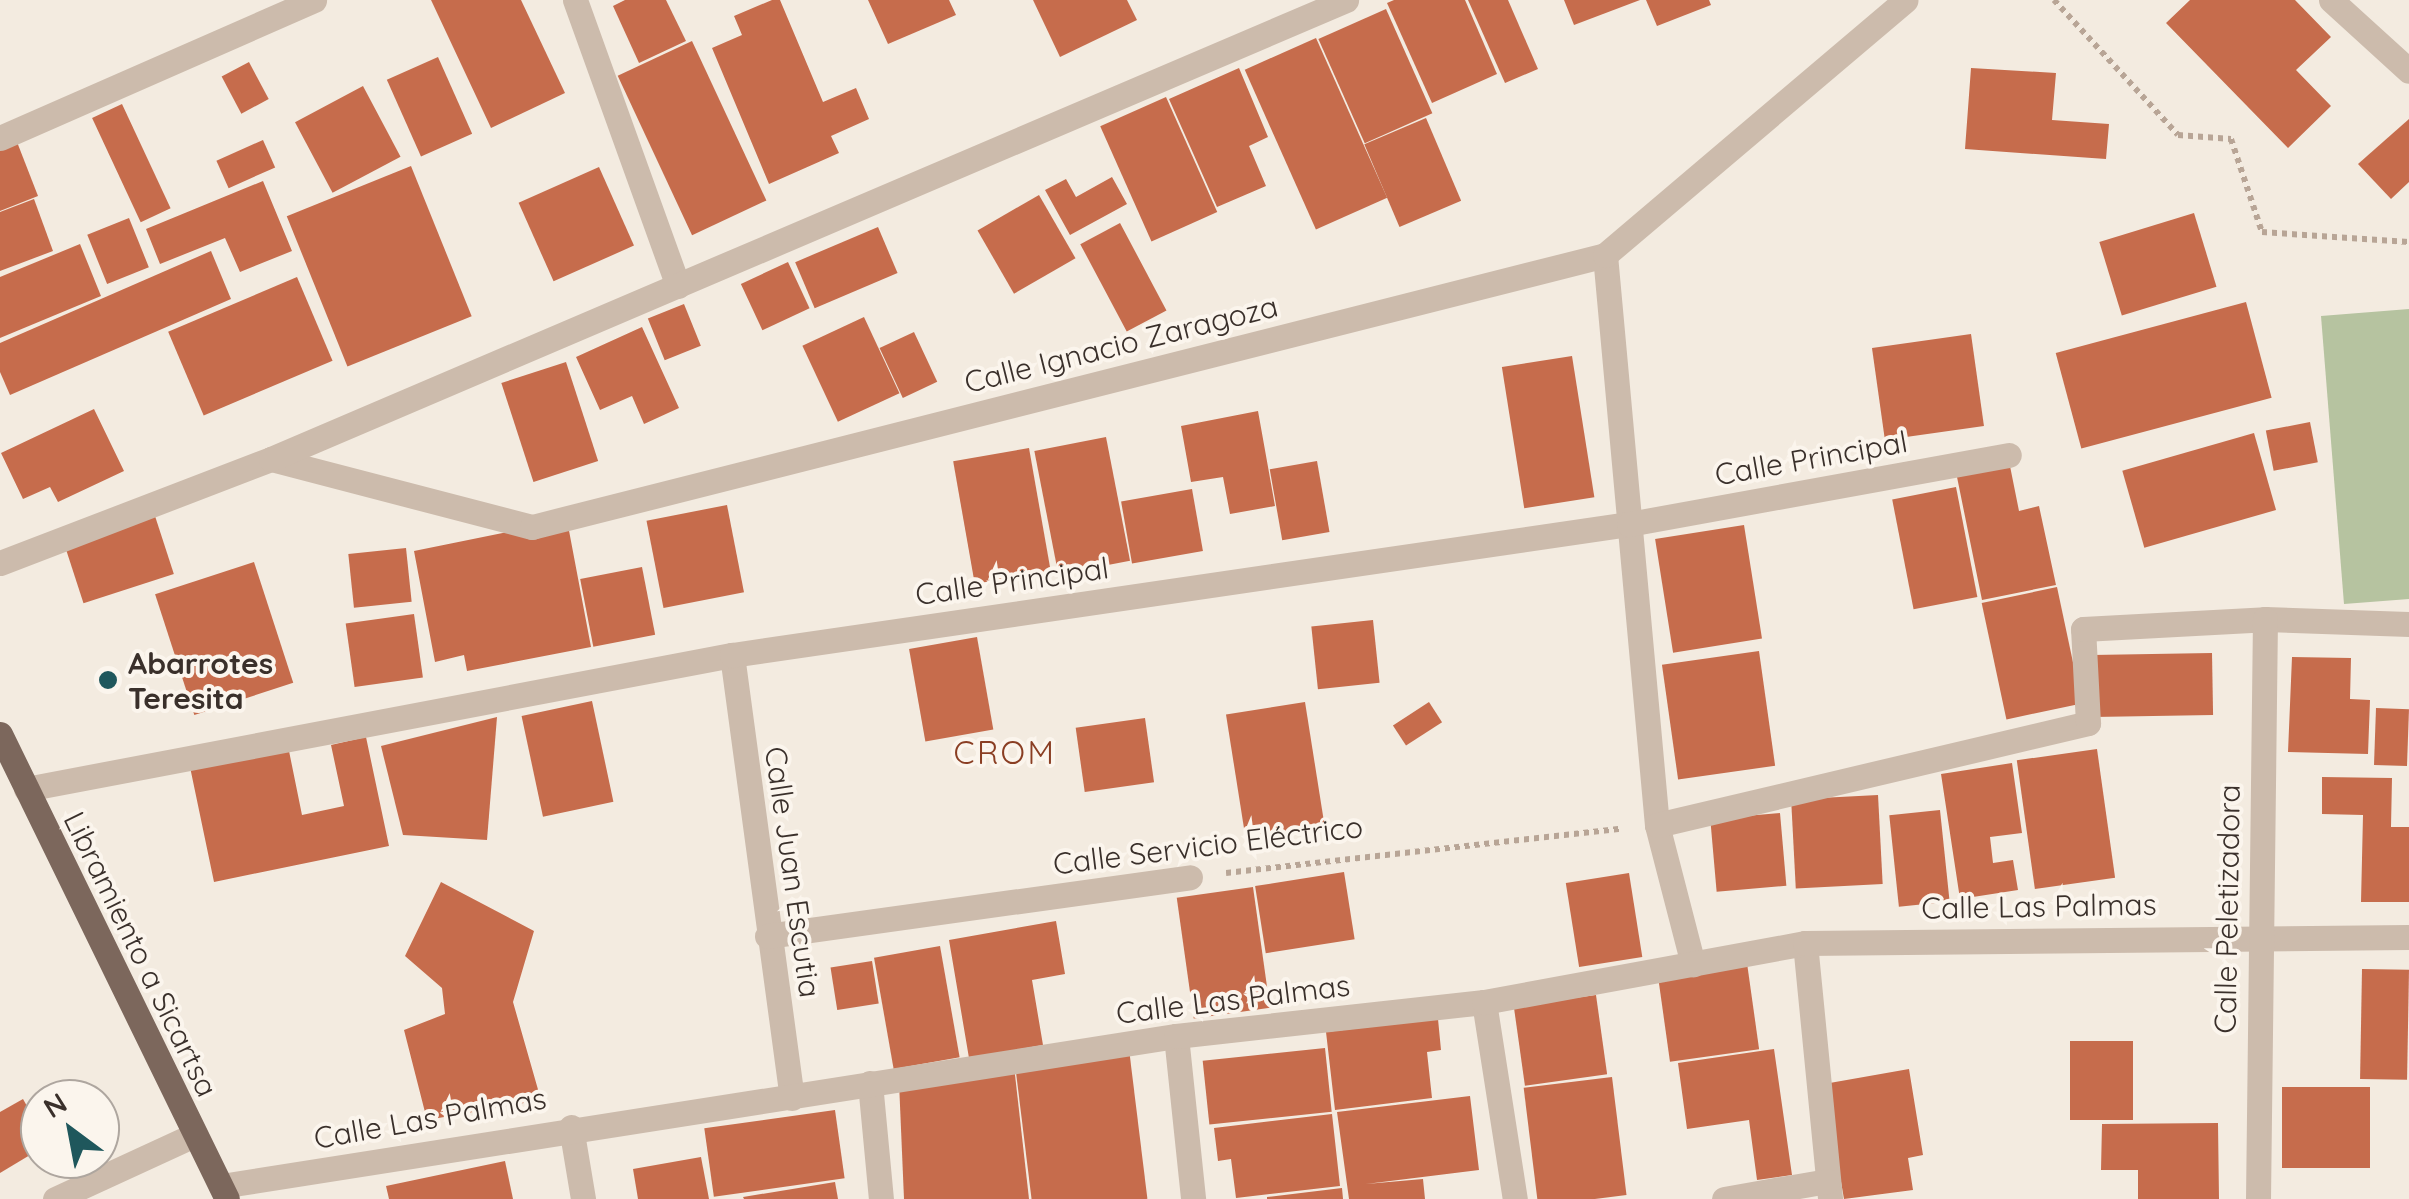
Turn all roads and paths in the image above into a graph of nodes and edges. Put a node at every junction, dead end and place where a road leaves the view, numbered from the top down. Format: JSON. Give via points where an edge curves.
{"nodes":[{"id":1,"x":314,"y":0,"type":"edge"},
{"id":2,"x":575,"y":0,"type":"edge"},
{"id":3,"x":1346,"y":0,"type":"edge"},
{"id":4,"x":1906,"y":0,"type":"edge"},
{"id":5,"x":2054,"y":0,"type":"edge"},
{"id":6,"x":2331,"y":0,"type":"edge"},
{"id":7,"x":280,"y":8,"type":"edge"},
{"id":8,"x":2409,"y":71,"type":"edge"},
{"id":9,"x":0,"y":138,"type":"edge"},
{"id":10,"x":2409,"y":242,"type":"edge"},
{"id":11,"x":1606,"y":255,"type":"junction"},
{"id":12,"x":678,"y":286,"type":"junction"},
{"id":13,"x":2010,"y":455,"type":"dead end"},
{"id":14,"x":272,"y":459,"type":"junction"},
{"id":15,"x":1629,"y":524,"type":"junction"},
{"id":16,"x":0,"y":563,"type":"edge"},
{"id":17,"x":2264,"y":619,"type":"junction"},
{"id":18,"x":2409,"y":624,"type":"edge"},
{"id":19,"x":732,"y":656,"type":"junction"},
{"id":20,"x":0,"y":734,"type":"edge"},
{"id":21,"x":26,"y":789,"type":"junction"},
{"id":22,"x":1657,"y":826,"type":"junction"},
{"id":23,"x":1190,"y":878,"type":"joint"},
{"id":24,"x":2257,"y":934,"type":"junction"},
{"id":25,"x":767,"y":936,"type":"junction"},
{"id":26,"x":2409,"y":937,"type":"edge"},
{"id":27,"x":1805,"y":943,"type":"junction"},
{"id":28,"x":1693,"y":964,"type":"junction"},
{"id":29,"x":1484,"y":1002,"type":"junction"},
{"id":30,"x":1176,"y":1036,"type":"junction"},
{"id":31,"x":870,"y":1084,"type":"junction"},
{"id":32,"x":792,"y":1098,"type":"junction"},
{"id":33,"x":571,"y":1127,"type":"junction"},
{"id":34,"x":192,"y":1136,"type":"junction"},
{"id":35,"x":1829,"y":1190,"type":"edge"},
{"id":36,"x":224,"y":1193,"type":"edge"},
{"id":37,"x":55,"y":1199,"type":"edge"},
{"id":38,"x":583,"y":1199,"type":"edge"},
{"id":39,"x":881,"y":1199,"type":"edge"},
{"id":40,"x":1193,"y":1199,"type":"edge"},
{"id":41,"x":1515,"y":1199,"type":"edge"},
{"id":42,"x":1724,"y":1199,"type":"edge"},
{"id":43,"x":2258,"y":1199,"type":"edge"}],
"edges":[{"from":1,"to":7,"type":"street"},
{"from":2,"to":12,"type":"street"},
{"from":3,"to":12,"type":"street"},
{"from":4,"to":11,"type":"street","name":"Calle Ignacio Zaragoza"},
{"from":5,"to":10,"type":"path","via":[[2178,135],[2231,139],[2262,232]]},
{"from":6,"to":8,"type":"street"},
{"from":7,"to":9,"type":"street"},
{"from":11,"to":14,"type":"street","name":"Calle Ignacio Zaragoza","via":[[532,526]]},
{"from":11,"to":15,"type":"street"},
{"from":12,"to":14,"type":"street"},
{"from":13,"to":15,"type":"street","name":"Calle Principal"},
{"from":14,"to":16,"type":"street"},
{"from":15,"to":19,"type":"street","name":"Calle Principal"},
{"from":15,"to":22,"type":"street"},
{"from":17,"to":18,"type":"street"},
{"from":17,"to":22,"type":"street","via":[[2082,629],[2088,724]]},
{"from":17,"to":24,"type":"street","name":"Calle Peletizadora"},
{"from":19,"to":21,"type":"street","name":"Calle Principal"},
{"from":19,"to":25,"type":"street","name":"Calle Juan Escutia"},
{"from":20,"to":21,"type":"main road","name":"Libramiento a Sicartsa"},
{"from":21,"to":34,"type":"main road","name":"Libramiento a Sicartsa"},
{"from":22,"to":23,"type":"path","name":"Calle Servicio Eléctrico"},
{"from":22,"to":28,"type":"street"},
{"from":23,"to":25,"type":"street","name":"Calle Servicio Eléctrico"},
{"from":24,"to":26,"type":"street","name":"Calle Las Palmas"},
{"from":24,"to":27,"type":"street","name":"Calle Las Palmas"},
{"from":24,"to":43,"type":"street","name":"Calle Peletizadora"},
{"from":25,"to":32,"type":"street","name":"Calle Juan Escutia"},
{"from":27,"to":28,"type":"street","name":"Calle Las Palmas"},
{"from":27,"to":35,"type":"street"},
{"from":28,"to":29,"type":"street","name":"Calle Las Palmas"},
{"from":29,"to":30,"type":"street","name":"Calle Las Palmas"},
{"from":29,"to":41,"type":"street"},
{"from":30,"to":31,"type":"street","name":"Calle Las Palmas"},
{"from":30,"to":40,"type":"street"},
{"from":31,"to":32,"type":"street","name":"Calle Las Palmas"},
{"from":31,"to":39,"type":"street"},
{"from":32,"to":33,"type":"street","name":"Calle Las Palmas"},
{"from":33,"to":36,"type":"street","name":"Calle Las Palmas"},
{"from":33,"to":38,"type":"street"},
{"from":34,"to":36,"type":"main road","name":"Libramiento a Sicartsa"},
{"from":34,"to":37,"type":"street"},
{"from":35,"to":42,"type":"street"}]}
